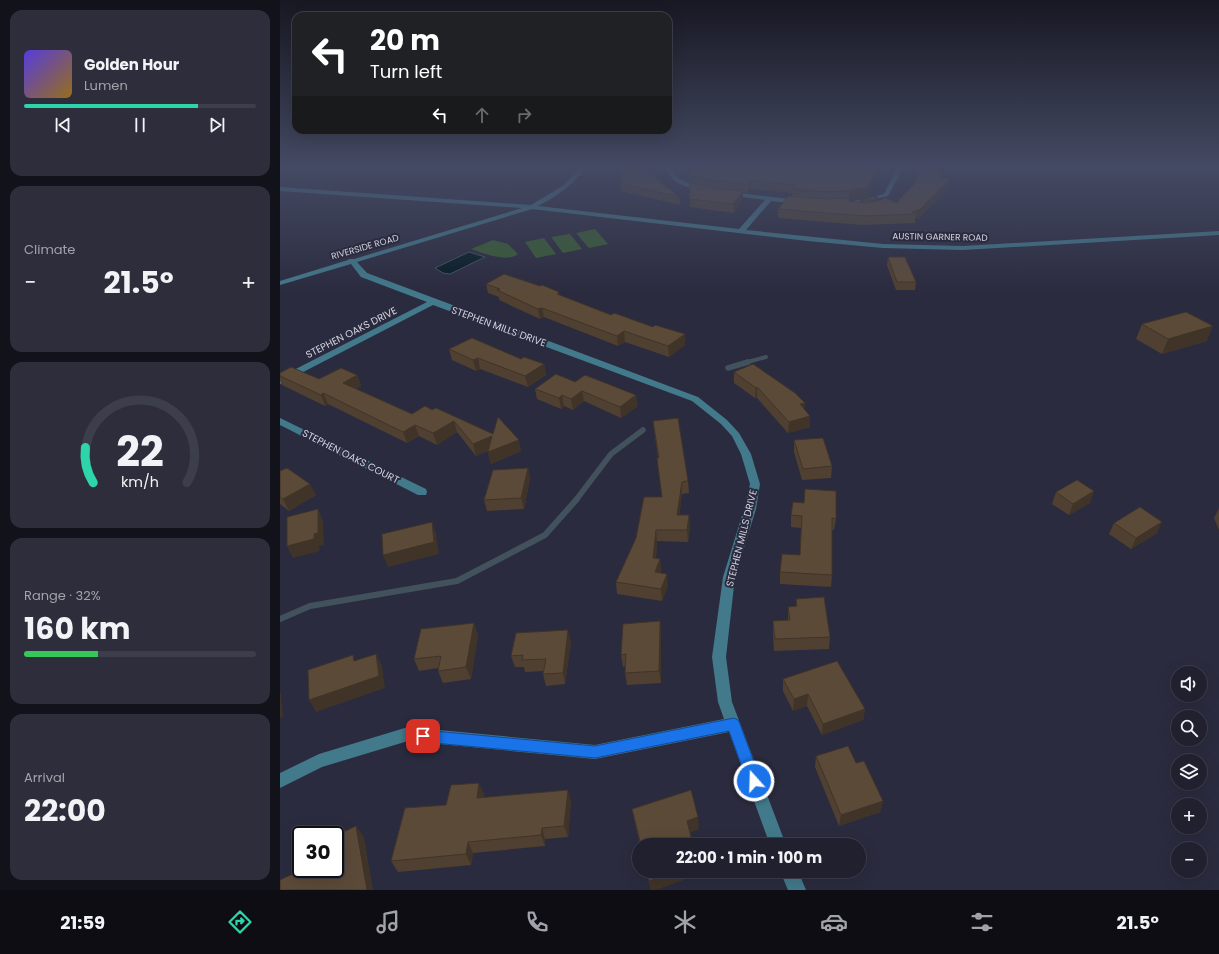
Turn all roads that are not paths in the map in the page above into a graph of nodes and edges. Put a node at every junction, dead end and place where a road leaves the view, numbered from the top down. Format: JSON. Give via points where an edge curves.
{"nodes":[{"id":1,"x":524,"y":210,"type":"edge"},
{"id":2,"x":554,"y":210,"type":"edge"},
{"id":3,"x":760,"y":210,"type":"edge"},
{"id":4,"x":741,"y":231,"type":"junction"},
{"id":5,"x":1219,"y":233,"type":"edge"},
{"id":6,"x":351,"y":260,"type":"junction"},
{"id":7,"x":280,"y":283,"type":"edge"},
{"id":8,"x":433,"y":302,"type":"junction"},
{"id":9,"x":280,"y":381,"type":"edge"},
{"id":10,"x":280,"y":421,"type":"edge"},
{"id":11,"x":422,"y":492,"type":"dead end"},
{"id":12,"x":734,"y":724,"type":"junction"},
{"id":13,"x":280,"y":781,"type":"edge"},
{"id":14,"x":775,"y":838,"type":"edge"},
{"id":15,"x":792,"y":878,"type":"edge"},
{"id":16,"x":797,"y":890,"type":"edge"}],
"edges":[{"from":1,"to":6,"type":"street","name":"RIVERSIDE ROAD"},
{"from":2,"to":4,"type":"street","name":"AUSTIN GARNER ROAD"},
{"from":3,"to":4,"type":"street"},
{"from":4,"to":5,"type":"street","name":"AUSTIN GARNER ROAD","via":[[883,246],[963,248]]},
{"from":6,"to":7,"type":"street","name":"RIVERSIDE ROAD"},
{"from":6,"to":8,"type":"street","name":"STEPHEN MILLS DRIVE","via":[[364,275]]},
{"from":8,"to":9,"type":"street","name":"STEPHEN OAKS DRIVE"},
{"from":8,"to":12,"type":"street","name":"STEPHEN MILLS DRIVE","via":[[695,400],[724,422],[736,435],[746,454],[755,484],[729,576],[719,657],[725,702]]},
{"from":10,"to":11,"type":"street","name":"STEPHEN OAKS COURT"},
{"from":12,"to":13,"type":"street","via":[[595,752],[408,734],[319,761]]},
{"from":12,"to":14,"type":"street","name":"STEPHEN MILLS DRIVE"},
{"from":15,"to":16,"type":"street"}]}
